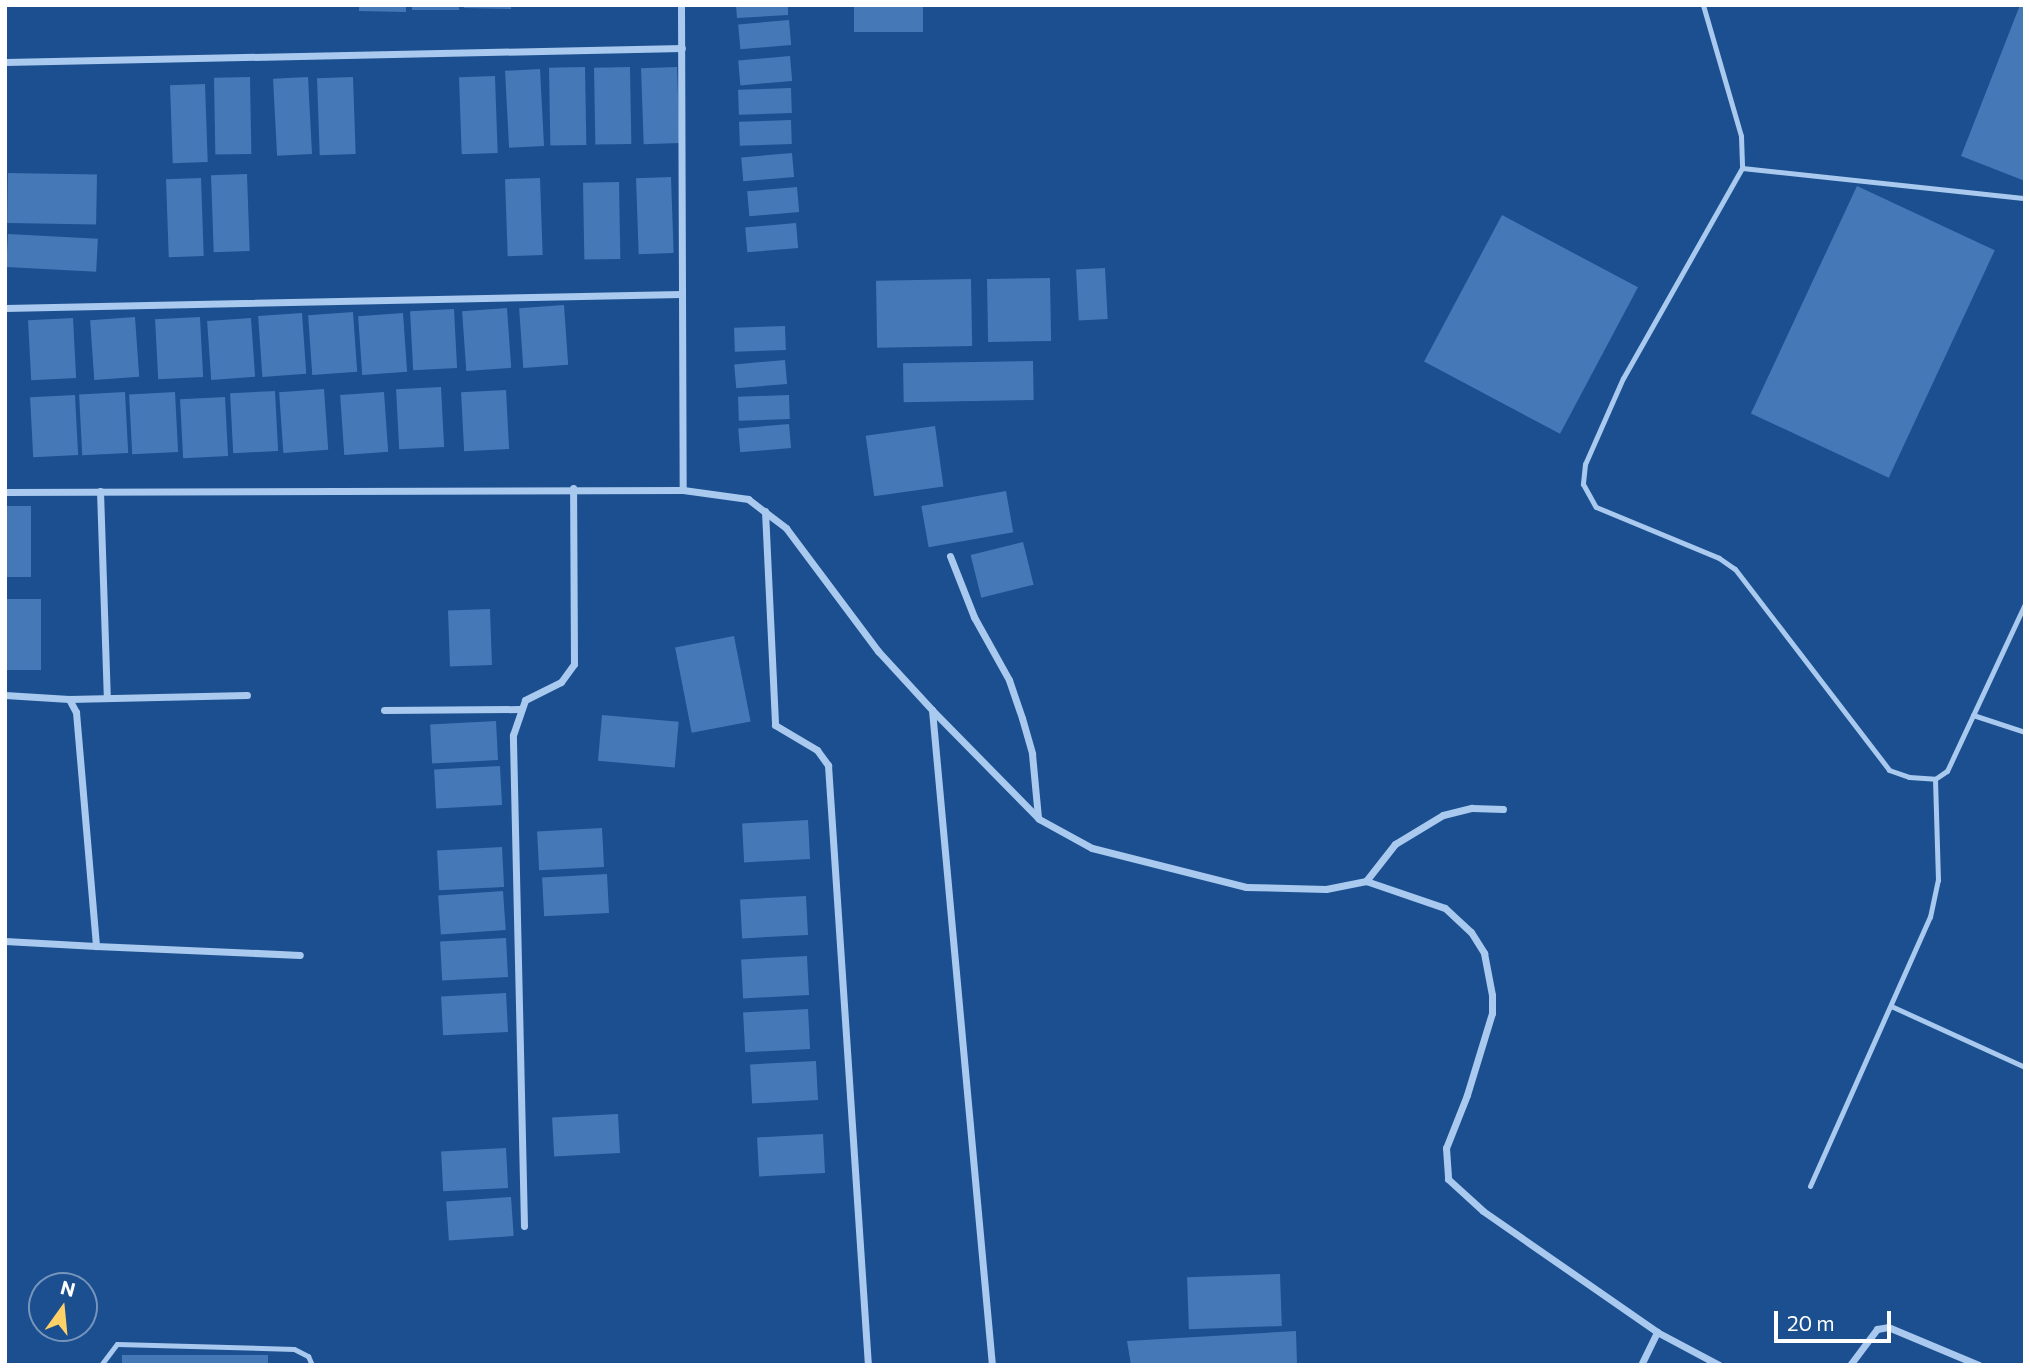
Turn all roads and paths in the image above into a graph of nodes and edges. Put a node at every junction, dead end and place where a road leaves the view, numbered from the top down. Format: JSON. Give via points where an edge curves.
{"nodes":[{"id":1,"x":681,"y":5,"type":"edge"},
{"id":2,"x":1703,"y":5,"type":"edge"},
{"id":3,"x":682,"y":48,"type":"junction"},
{"id":4,"x":5,"y":62,"type":"edge"},
{"id":5,"x":1742,"y":168,"type":"junction"},
{"id":6,"x":2025,"y":198,"type":"edge"},
{"id":7,"x":681,"y":294,"type":"junction"},
{"id":8,"x":5,"y":308,"type":"edge"},
{"id":9,"x":573,"y":488,"type":"junction"},
{"id":10,"x":683,"y":490,"type":"junction"},
{"id":11,"x":100,"y":491,"type":"junction"},
{"id":12,"x":5,"y":492,"type":"edge"},
{"id":13,"x":765,"y":511,"type":"junction"},
{"id":14,"x":950,"y":556,"type":"dead end"},
{"id":15,"x":2025,"y":604,"type":"edge"},
{"id":16,"x":5,"y":695,"type":"edge"},
{"id":17,"x":247,"y":695,"type":"dead end"},
{"id":18,"x":107,"y":698,"type":"junction"},
{"id":19,"x":68,"y":699,"type":"junction"},
{"id":20,"x":519,"y":709,"type":"junction"},
{"id":21,"x":384,"y":710,"type":"dead end"},
{"id":22,"x":932,"y":710,"type":"junction"},
{"id":23,"x":1973,"y":715,"type":"junction"},
{"id":24,"x":2025,"y":732,"type":"edge"},
{"id":25,"x":1935,"y":779,"type":"junction"},
{"id":26,"x":1503,"y":809,"type":"dead end"},
{"id":27,"x":1038,"y":818,"type":"junction"},
{"id":28,"x":1366,"y":881,"type":"junction"},
{"id":29,"x":5,"y":941,"type":"edge"},
{"id":30,"x":96,"y":946,"type":"junction"},
{"id":31,"x":300,"y":955,"type":"dead end"},
{"id":32,"x":1891,"y":1006,"type":"junction"},
{"id":33,"x":2025,"y":1067,"type":"edge"},
{"id":34,"x":1810,"y":1186,"type":"dead end"},
{"id":35,"x":524,"y":1226,"type":"dead end"},
{"id":36,"x":1657,"y":1332,"type":"junction"},
{"id":37,"x":101,"y":1365,"type":"edge"},
{"id":38,"x":312,"y":1365,"type":"edge"},
{"id":39,"x":867,"y":1365,"type":"edge"},
{"id":40,"x":992,"y":1365,"type":"edge"},
{"id":41,"x":1641,"y":1365,"type":"edge"},
{"id":42,"x":1719,"y":1365,"type":"edge"},
{"id":43,"x":1850,"y":1365,"type":"edge"},
{"id":44,"x":1979,"y":1365,"type":"edge"}],
"edges":[{"from":1,"to":3,"type":"street"},
{"from":2,"to":5,"type":"lane","via":[[1741,136]]},
{"from":3,"to":4,"type":"street"},
{"from":3,"to":7,"type":"street"},
{"from":5,"to":6,"type":"lane"},
{"from":5,"to":25,"type":"lane","via":[[1623,378],[1585,464],[1583,484],[1596,507],[1719,558],[1735,569],[1889,770]]},
{"from":7,"to":8,"type":"street"},
{"from":7,"to":10,"type":"street"},
{"from":9,"to":10,"type":"street"},
{"from":9,"to":11,"type":"street"},
{"from":9,"to":20,"type":"street","via":[[573,664],[561,682],[525,700]]},
{"from":10,"to":13,"type":"street","via":[[731,494]]},
{"from":11,"to":12,"type":"street"},
{"from":11,"to":18,"type":"street"},
{"from":13,"to":22,"type":"street","via":[[786,528],[878,651]]},
{"from":13,"to":39,"type":"street","via":[[775,725],[817,750],[828,765]]},
{"from":14,"to":27,"type":"street","via":[[974,617],[1009,680],[1022,718],[1032,754]]},
{"from":15,"to":23,"type":"lane"},
{"from":16,"to":19,"type":"street"},
{"from":17,"to":18,"type":"street"},
{"from":18,"to":19,"type":"street"},
{"from":19,"to":30,"type":"street","via":[[76,712]]},
{"from":20,"to":21,"type":"street"},
{"from":20,"to":35,"type":"street","via":[[513,735]]},
{"from":22,"to":27,"type":"street"},
{"from":22,"to":40,"type":"street"},
{"from":23,"to":24,"type":"lane"},
{"from":23,"to":25,"type":"lane","via":[[1947,771]]},
{"from":25,"to":32,"type":"lane","via":[[1938,880],[1930,917]]},
{"from":26,"to":28,"type":"street","via":[[1472,808],[1432,821],[1395,844]]},
{"from":27,"to":28,"type":"street","via":[[1092,848],[1246,887],[1326,889]]},
{"from":28,"to":36,"type":"street","via":[[1445,908],[1471,932],[1490,974],[1492,1013],[1446,1148],[1445,1169],[1454,1188]]},
{"from":29,"to":30,"type":"street"},
{"from":30,"to":31,"type":"street"},
{"from":32,"to":33,"type":"lane"},
{"from":32,"to":34,"type":"lane"},
{"from":36,"to":41,"type":"street"},
{"from":36,"to":42,"type":"street"},
{"from":37,"to":38,"type":"lane","via":[[117,1344],[294,1349],[308,1356]]},
{"from":43,"to":44,"type":"street","via":[[1877,1329],[1888,1327]]}]}
